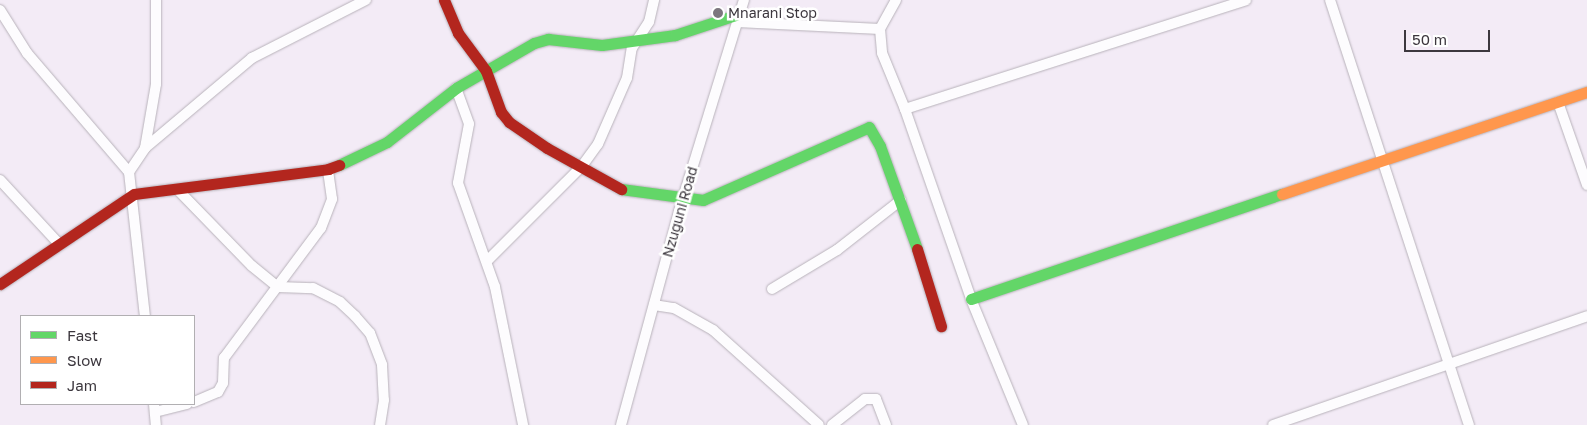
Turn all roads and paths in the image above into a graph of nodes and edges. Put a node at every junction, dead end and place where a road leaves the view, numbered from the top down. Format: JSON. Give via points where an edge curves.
{"nodes":[{"id":1,"x":156,"y":0,"type":"edge"},
{"id":2,"x":366,"y":0,"type":"edge"},
{"id":3,"x":444,"y":0,"type":"edge"},
{"id":4,"x":654,"y":0,"type":"edge"},
{"id":5,"x":744,"y":0,"type":"edge"},
{"id":6,"x":896,"y":0,"type":"edge"},
{"id":7,"x":1246,"y":0,"type":"edge"},
{"id":8,"x":1330,"y":0,"type":"edge"},
{"id":9,"x":0,"y":10,"type":"edge"},
{"id":10,"x":738,"y":18,"type":"junction"},
{"id":11,"x":880,"y":29,"type":"junction"},
{"id":12,"x":635,"y":40,"type":"junction"},
{"id":13,"x":486,"y":70,"type":"junction"},
{"id":14,"x":456,"y":88,"type":"junction"},
{"id":15,"x":1587,"y":92,"type":"edge"},
{"id":16,"x":1558,"y":102,"type":"junction"},
{"id":17,"x":906,"y":109,"type":"junction"},
{"id":18,"x":145,"y":148,"type":"junction"},
{"id":19,"x":1382,"y":160,"type":"junction"},
{"id":20,"x":582,"y":166,"type":"junction"},
{"id":21,"x":328,"y":169,"type":"junction"},
{"id":22,"x":129,"y":172,"type":"junction"},
{"id":23,"x":1587,"y":184,"type":"edge"},
{"id":24,"x":2,"y":186,"type":"edge"},
{"id":25,"x":177,"y":189,"type":"junction"},
{"id":26,"x":134,"y":194,"type":"junction"},
{"id":27,"x":684,"y":197,"type":"junction"},
{"id":28,"x":901,"y":200,"type":"junction"},
{"id":29,"x":59,"y":244,"type":"junction"},
{"id":30,"x":488,"y":260,"type":"junction"},
{"id":31,"x":0,"y":284,"type":"edge"},
{"id":32,"x":278,"y":287,"type":"junction"},
{"id":33,"x":772,"y":289,"type":"dead end"},
{"id":34,"x":970,"y":298,"type":"junction"},
{"id":35,"x":654,"y":305,"type":"junction"},
{"id":36,"x":145,"y":315,"type":"edge"},
{"id":37,"x":1587,"y":316,"type":"edge"},
{"id":38,"x":941,"y":326,"type":"dead end"},
{"id":39,"x":1449,"y":364,"type":"junction"},
{"id":40,"x":195,"y":402,"type":"edge"},
{"id":41,"x":179,"y":405,"type":"edge"},
{"id":42,"x":154,"y":408,"type":"edge"},
{"id":43,"x":156,"y":425,"type":"edge"},
{"id":44,"x":380,"y":425,"type":"edge"},
{"id":45,"x":523,"y":425,"type":"edge"},
{"id":46,"x":621,"y":425,"type":"edge"},
{"id":47,"x":819,"y":425,"type":"edge"},
{"id":48,"x":832,"y":425,"type":"edge"},
{"id":49,"x":886,"y":425,"type":"edge"},
{"id":50,"x":1023,"y":425,"type":"edge"},
{"id":51,"x":1273,"y":425,"type":"edge"},
{"id":52,"x":1469,"y":425,"type":"edge"}],
"edges":[{"from":1,"to":18,"type":"street","via":[[156,84]]},
{"from":2,"to":18,"type":"street","via":[[252,58]]},
{"from":3,"to":13,"type":"street","via":[[458,32]]},
{"from":4,"to":12,"type":"street","via":[[649,22]]},
{"from":5,"to":10,"type":"street","name":"Nzuguni Road"},
{"from":6,"to":11,"type":"street"},
{"from":7,"to":17,"type":"street"},
{"from":8,"to":19,"type":"street"},
{"from":9,"to":22,"type":"street","via":[[27,53]]},
{"from":10,"to":11,"type":"street"},
{"from":10,"to":12,"type":"street","via":[[675,35]]},
{"from":10,"to":27,"type":"street","name":"Nzuguni Road"},
{"from":11,"to":17,"type":"street","via":[[882,53]]},
{"from":12,"to":13,"type":"street","via":[[602,45],[548,38]]},
{"from":12,"to":20,"type":"street","via":[[628,78],[613,115]]},
{"from":13,"to":14,"type":"street"},
{"from":13,"to":20,"type":"street","via":[[501,112],[509,122],[547,148]]},
{"from":14,"to":21,"type":"street","via":[[387,142]]},
{"from":14,"to":30,"type":"street","via":[[469,124],[458,183],[473,229]]},
{"from":15,"to":16,"type":"street"},
{"from":16,"to":19,"type":"street"},
{"from":16,"to":23,"type":"street"},
{"from":17,"to":34,"type":"street"},
{"from":18,"to":22,"type":"street"},
{"from":19,"to":34,"type":"street"},
{"from":19,"to":39,"type":"street"},
{"from":20,"to":27,"type":"street","via":[[621,189]]},
{"from":20,"to":30,"type":"street"},
{"from":21,"to":25,"type":"street"},
{"from":21,"to":32,"type":"street","via":[[332,187],[329,211],[311,245]]},
{"from":22,"to":26,"type":"street"},
{"from":24,"to":29,"type":"street"},
{"from":25,"to":26,"type":"street"},
{"from":25,"to":32,"type":"street","via":[[252,266]]},
{"from":26,"to":29,"type":"street"},
{"from":26,"to":36,"type":"street"},
{"from":27,"to":28,"type":"street","via":[[703,200],[869,127]]},
{"from":27,"to":35,"type":"street","name":"Nzuguni Road"},
{"from":28,"to":33,"type":"street","via":[[837,250]]},
{"from":28,"to":38,"type":"street"},
{"from":29,"to":31,"type":"street"},
{"from":30,"to":45,"type":"street","via":[[507,336]]},
{"from":32,"to":40,"type":"street","via":[[224,358],[223,383],[218,392]]},
{"from":32,"to":44,"type":"street","via":[[303,287],[324,293],[348,309],[370,333],[383,374],[384,400]]},
{"from":34,"to":50,"type":"street"},
{"from":35,"to":46,"type":"street","name":"Nzuguni Road"},
{"from":35,"to":47,"type":"street","via":[[674,308],[713,330]]},
{"from":37,"to":39,"type":"street"},
{"from":39,"to":51,"type":"street"},
{"from":39,"to":52,"type":"street"},
{"from":41,"to":42,"type":"street"},
{"from":42,"to":43,"type":"street"},
{"from":48,"to":49,"type":"street","via":[[865,398],[876,399]]}]}
